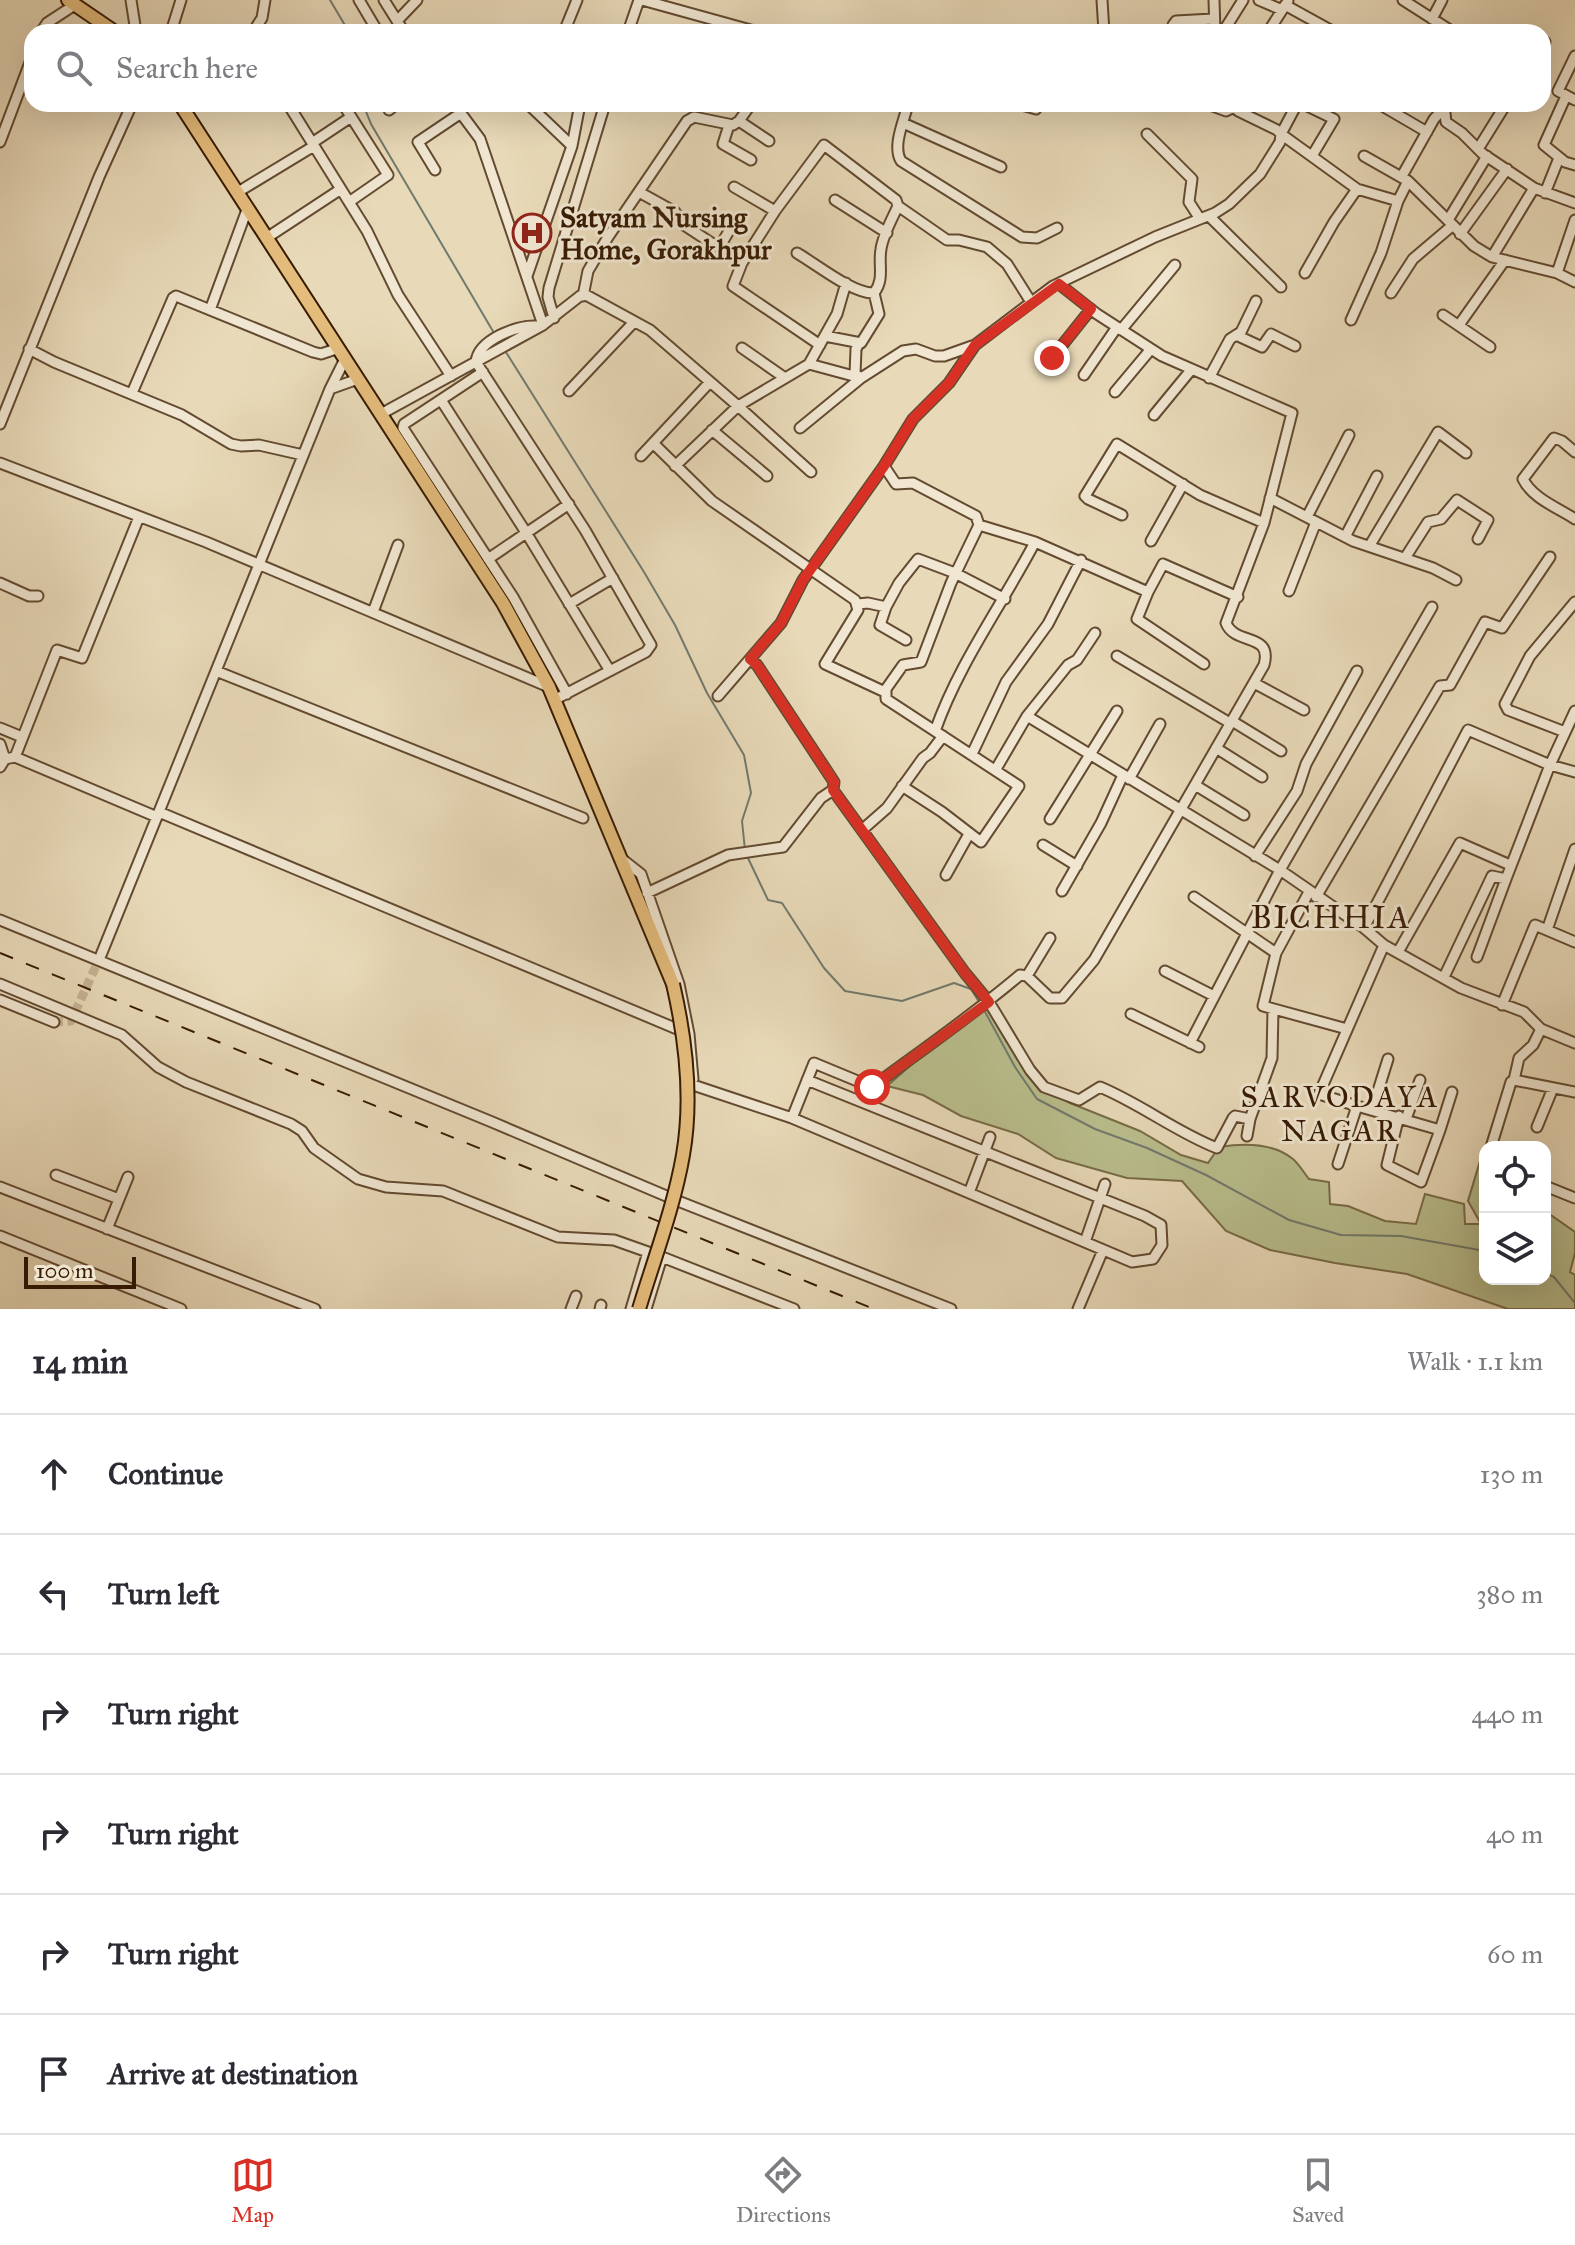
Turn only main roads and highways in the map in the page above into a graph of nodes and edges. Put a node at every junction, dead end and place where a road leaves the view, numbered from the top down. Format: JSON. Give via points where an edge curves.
{"nodes":[{"id":1,"x":72,"y":2,"type":"edge"},
{"id":2,"x":104,"y":24,"type":"edge"},
{"id":3,"x":185,"y":112,"type":"edge"},
{"id":4,"x":639,"y":1309,"type":"edge"}],
"edges":[{"from":1,"to":2,"type":"highway"},
{"from":3,"to":4,"type":"highway","bridge":true,"via":[[381,414],[439,494],[503,603],[549,687],[673,984],[688,1100],[683,1156]]}]}
